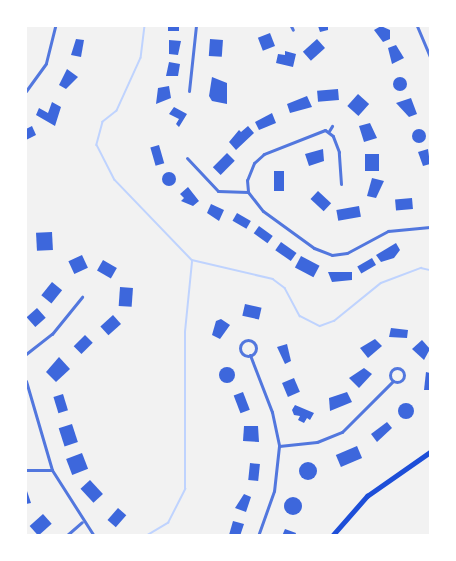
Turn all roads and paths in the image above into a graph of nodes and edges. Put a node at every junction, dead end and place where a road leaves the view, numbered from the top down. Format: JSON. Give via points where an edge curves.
{"nodes":[{"id":1,"x":55,"y":26,"type":"edge"},
{"id":2,"x":196,"y":26,"type":"edge"},
{"id":3,"x":291,"y":26,"type":"edge"},
{"id":4,"x":417,"y":26,"type":"edge"},
{"id":5,"x":293,"y":30,"type":"dead end"},
{"id":6,"x":430,"y":57,"type":"edge"},
{"id":7,"x":26,"y":91,"type":"edge"},
{"id":8,"x":189,"y":91,"type":"dead end"},
{"id":9,"x":332,"y":126,"type":"dead end"},
{"id":10,"x":329,"y":131,"type":"junction"},
{"id":11,"x":187,"y":158,"type":"dead end"},
{"id":12,"x":341,"y":183,"type":"dead end"},
{"id":13,"x":248,"y":192,"type":"junction"},
{"id":14,"x":430,"y":228,"type":"edge"},
{"id":15,"x":82,"y":297,"type":"dead end"},
{"id":16,"x":26,"y":354,"type":"edge"},
{"id":17,"x":250,"y":355,"type":"junction"},
{"id":18,"x":26,"y":381,"type":"edge"},
{"id":19,"x":393,"y":381,"type":"junction"},
{"id":20,"x":279,"y":446,"type":"junction"},
{"id":21,"x":430,"y":452,"type":"edge"},
{"id":22,"x":26,"y":470,"type":"edge"},
{"id":23,"x":52,"y":470,"type":"junction"},
{"id":24,"x":82,"y":522,"type":"junction"},
{"id":25,"x":66,"y":536,"type":"edge"},
{"id":26,"x":94,"y":536,"type":"edge"},
{"id":27,"x":258,"y":536,"type":"edge"},
{"id":28,"x":332,"y":536,"type":"edge"}],
"edges":[{"from":1,"to":7,"type":"street","via":[[46,63]]},
{"from":2,"to":8,"type":"street"},
{"from":3,"to":5,"type":"street"},
{"from":4,"to":6,"type":"street"},
{"from":9,"to":10,"type":"street"},
{"from":10,"to":12,"type":"street","via":[[339,152]]},
{"from":10,"to":13,"type":"street","via":[[259,158],[249,174]]},
{"from":11,"to":13,"type":"street","via":[[218,191]]},
{"from":13,"to":14,"type":"street","via":[[263,211],[314,248],[332,255],[347,253],[388,231]]},
{"from":15,"to":16,"type":"street","via":[[52,333]]},
{"from":17,"to":17,"type":"street","via":[[255,345],[244,340],[240,350]]},
{"from":17,"to":20,"type":"street","via":[[272,412]]},
{"from":18,"to":23,"type":"street"},
{"from":19,"to":19,"type":"street","via":[[403,379],[402,370],[391,371]]},
{"from":19,"to":20,"type":"street","via":[[342,432],[317,442]]},
{"from":20,"to":27,"type":"street","via":[[274,492]]},
{"from":21,"to":28,"type":"main road","via":[[367,496]]},
{"from":22,"to":23,"type":"street"},
{"from":23,"to":24,"type":"street"},
{"from":24,"to":25,"type":"street"},
{"from":24,"to":26,"type":"street"}]}
